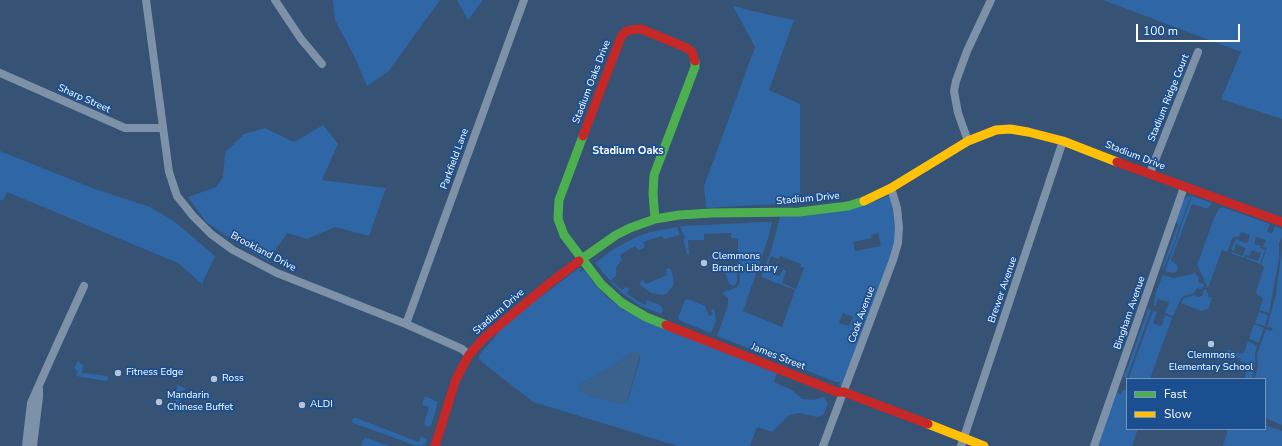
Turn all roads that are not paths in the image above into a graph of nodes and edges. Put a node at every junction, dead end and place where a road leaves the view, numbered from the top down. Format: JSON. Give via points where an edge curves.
{"nodes":[{"id":1,"x":146,"y":0,"type":"edge"},
{"id":2,"x":275,"y":0,"type":"edge"},
{"id":3,"x":524,"y":0,"type":"edge"},
{"id":4,"x":991,"y":0,"type":"edge"},
{"id":5,"x":1198,"y":52,"type":"dead end"},
{"id":6,"x":322,"y":64,"type":"dead end"},
{"id":7,"x":0,"y":73,"type":"edge"},
{"id":8,"x":162,"y":128,"type":"junction"},
{"id":9,"x":968,"y":141,"type":"junction"},
{"id":10,"x":1063,"y":141,"type":"junction"},
{"id":11,"x":1150,"y":173,"type":"junction"},
{"id":12,"x":1184,"y":187,"type":"junction"},
{"id":13,"x":891,"y":188,"type":"junction"},
{"id":14,"x":655,"y":219,"type":"junction"},
{"id":15,"x":1282,"y":222,"type":"edge"},
{"id":16,"x":582,"y":259,"type":"junction"},
{"id":17,"x":84,"y":286,"type":"dead end"},
{"id":18,"x":406,"y":324,"type":"junction"},
{"id":19,"x":469,"y":355,"type":"junction"},
{"id":20,"x":39,"y":386,"type":"junction"},
{"id":21,"x":844,"y":392,"type":"junction"},
{"id":22,"x":962,"y":442,"type":"edge"},
{"id":23,"x":26,"y":446,"type":"edge"},
{"id":24,"x":33,"y":446,"type":"edge"},
{"id":25,"x":434,"y":446,"type":"edge"},
{"id":26,"x":823,"y":446,"type":"edge"},
{"id":27,"x":984,"y":446,"type":"edge"},
{"id":28,"x":1094,"y":446,"type":"edge"}],
"edges":[{"from":1,"to":8,"type":"street","name":"Brookland Drive"},
{"from":2,"to":6,"type":"street","via":[[301,40]]},
{"from":3,"to":18,"type":"street","name":"Parkfield Lane"},
{"from":4,"to":9,"type":"street","via":[[968,51],[954,91],[958,113]]},
{"from":5,"to":11,"type":"street","name":"Stadium Ridge Court"},
{"from":7,"to":8,"type":"street","name":"Sharp Street","via":[[125,128]]},
{"from":8,"to":18,"type":"street","name":"Brookland Drive","via":[[169,172],[178,196],[211,234],[233,250],[277,273]]},
{"from":9,"to":10,"type":"street","name":"Stadium Drive","via":[[996,130],[1010,129]]},
{"from":9,"to":13,"type":"street","name":"Stadium Drive"},
{"from":10,"to":11,"type":"street","name":"Stadium Drive"},
{"from":10,"to":22,"type":"street","name":"Brewer Avenue"},
{"from":11,"to":12,"type":"street","name":"Stadium Drive"},
{"from":12,"to":15,"type":"street","name":"Stadium Drive"},
{"from":12,"to":28,"type":"street","name":"Bingham Avenue"},
{"from":13,"to":14,"type":"street","name":"Stadium Drive","via":[[857,204],[822,210],[786,213],[710,213]]},
{"from":13,"to":21,"type":"street","name":"Cook Avenue","via":[[897,208],[898,243]]},
{"from":14,"to":16,"type":"street","name":"Stadium Drive","via":[[616,235]]},
{"from":14,"to":16,"type":"street","name":"Stadium Oaks Drive","via":[[654,175],[696,62],[692,52],[687,48],[636,29],[625,32],[621,37],[559,200],[558,210],[564,235]]},
{"from":16,"to":19,"type":"street","name":"Stadium Drive","via":[[495,328]]},
{"from":16,"to":21,"type":"street","name":"James Street","via":[[611,294],[642,315],[837,392]]},
{"from":17,"to":20,"type":"street"},
{"from":18,"to":19,"type":"street","name":"Brookland Drive","via":[[462,349]]},
{"from":19,"to":25,"type":"street","name":"Stadium Drive","via":[[456,378]]},
{"from":20,"to":23,"type":"street","via":[[32,403]]},
{"from":20,"to":24,"type":"street"},
{"from":21,"to":22,"type":"street","name":"James Street"},
{"from":21,"to":26,"type":"street","name":"Cook Avenue"},
{"from":22,"to":27,"type":"street","name":"James Street"}]}
